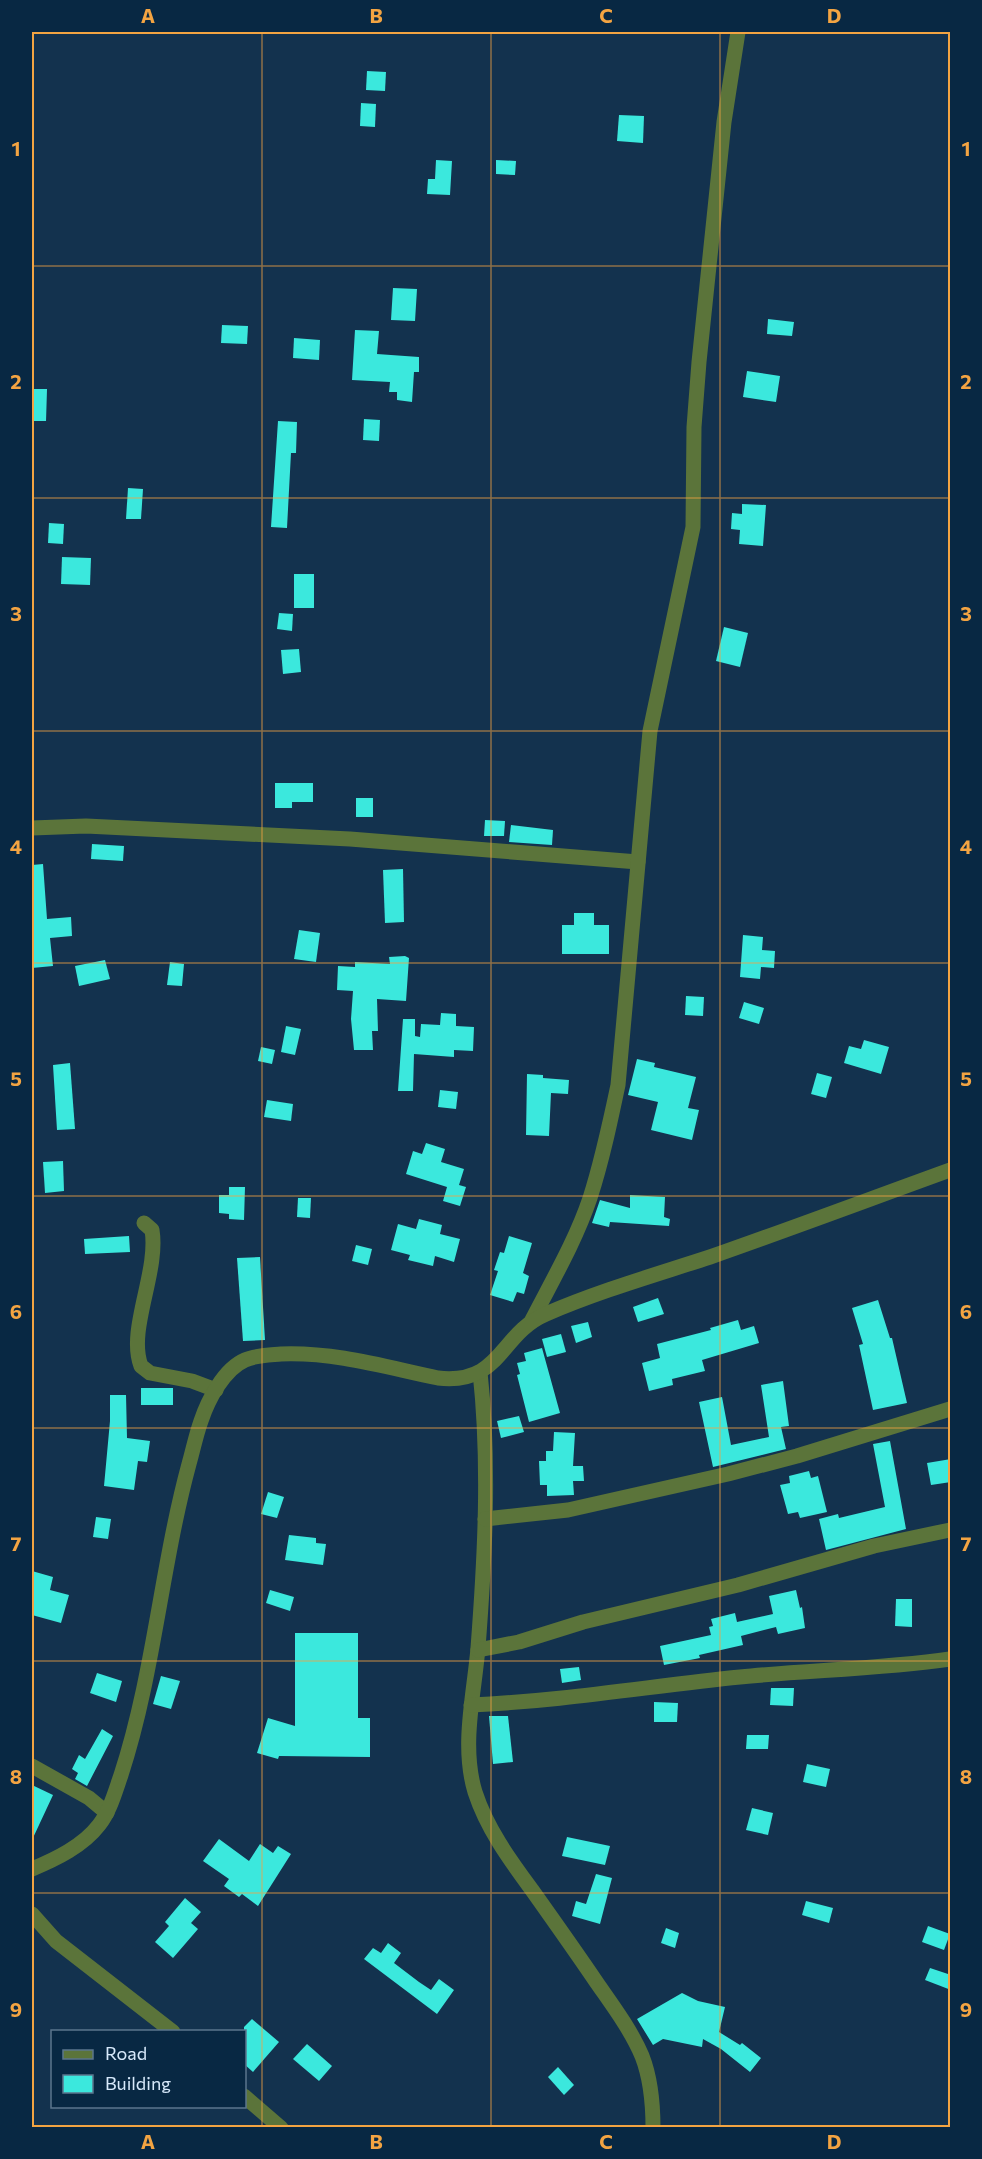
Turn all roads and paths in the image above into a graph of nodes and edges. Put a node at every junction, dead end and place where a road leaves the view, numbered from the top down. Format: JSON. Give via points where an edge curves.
{"nodes":[{"id":1,"x":738,"y":32,"type":"edge"},
{"id":2,"x":32,"y":828,"type":"edge"},
{"id":3,"x":638,"y":862,"type":"junction"},
{"id":4,"x":951,"y":1170,"type":"edge"},
{"id":5,"x":144,"y":1223,"type":"dead end"},
{"id":6,"x":532,"y":1320,"type":"junction"},
{"id":7,"x":480,"y":1372,"type":"junction"},
{"id":8,"x":216,"y":1390,"type":"junction"},
{"id":9,"x":951,"y":1409,"type":"edge"},
{"id":10,"x":485,"y":1519,"type":"junction"},
{"id":11,"x":951,"y":1530,"type":"edge"},
{"id":12,"x":478,"y":1650,"type":"junction"},
{"id":13,"x":951,"y":1659,"type":"edge"},
{"id":14,"x":471,"y":1705,"type":"junction"},
{"id":15,"x":32,"y":1766,"type":"edge"},
{"id":16,"x":107,"y":1813,"type":"junction"},
{"id":17,"x":32,"y":1869,"type":"edge"},
{"id":18,"x":32,"y":1914,"type":"edge"},
{"id":19,"x":172,"y":2030,"type":"edge"},
{"id":20,"x":246,"y":2098,"type":"edge"},
{"id":21,"x":281,"y":2127,"type":"edge"},
{"id":22,"x":653,"y":2127,"type":"edge"}],
"edges":[{"from":1,"to":3,"type":"street","via":[[724,122],[699,362],[693,527],[650,731]]},
{"from":2,"to":3,"type":"street","via":[[86,826],[350,838]]},
{"from":3,"to":6,"type":"street","via":[[618,1085],[609,1126],[589,1200]]},
{"from":4,"to":6,"type":"street"},
{"from":5,"to":8,"type":"street","via":[[152,1230],[153,1248],[136,1346],[141,1366],[150,1373]]},
{"from":6,"to":7,"type":"street"},
{"from":7,"to":8,"type":"street","via":[[452,1379],[345,1357],[272,1355],[245,1360],[233,1368]]},
{"from":7,"to":10,"type":"street","via":[[487,1465]]},
{"from":8,"to":16,"type":"street","via":[[201,1420],[181,1494],[138,1714]]},
{"from":9,"to":10,"type":"street","via":[[728,1474],[568,1510]]},
{"from":10,"to":12,"type":"street"},
{"from":11,"to":12,"type":"street","via":[[874,1546],[738,1585]]},
{"from":12,"to":14,"type":"street"},
{"from":13,"to":14,"type":"street","via":[[740,1677],[528,1703]]},
{"from":14,"to":22,"type":"street","via":[[470,1766],[488,1824],[624,2023],[642,2056],[651,2085]]},
{"from":15,"to":16,"type":"street","via":[[89,1798]]},
{"from":16,"to":17,"type":"street","via":[[81,1843]]},
{"from":18,"to":19,"type":"street","via":[[56,1941]]},
{"from":20,"to":21,"type":"street"}]}
